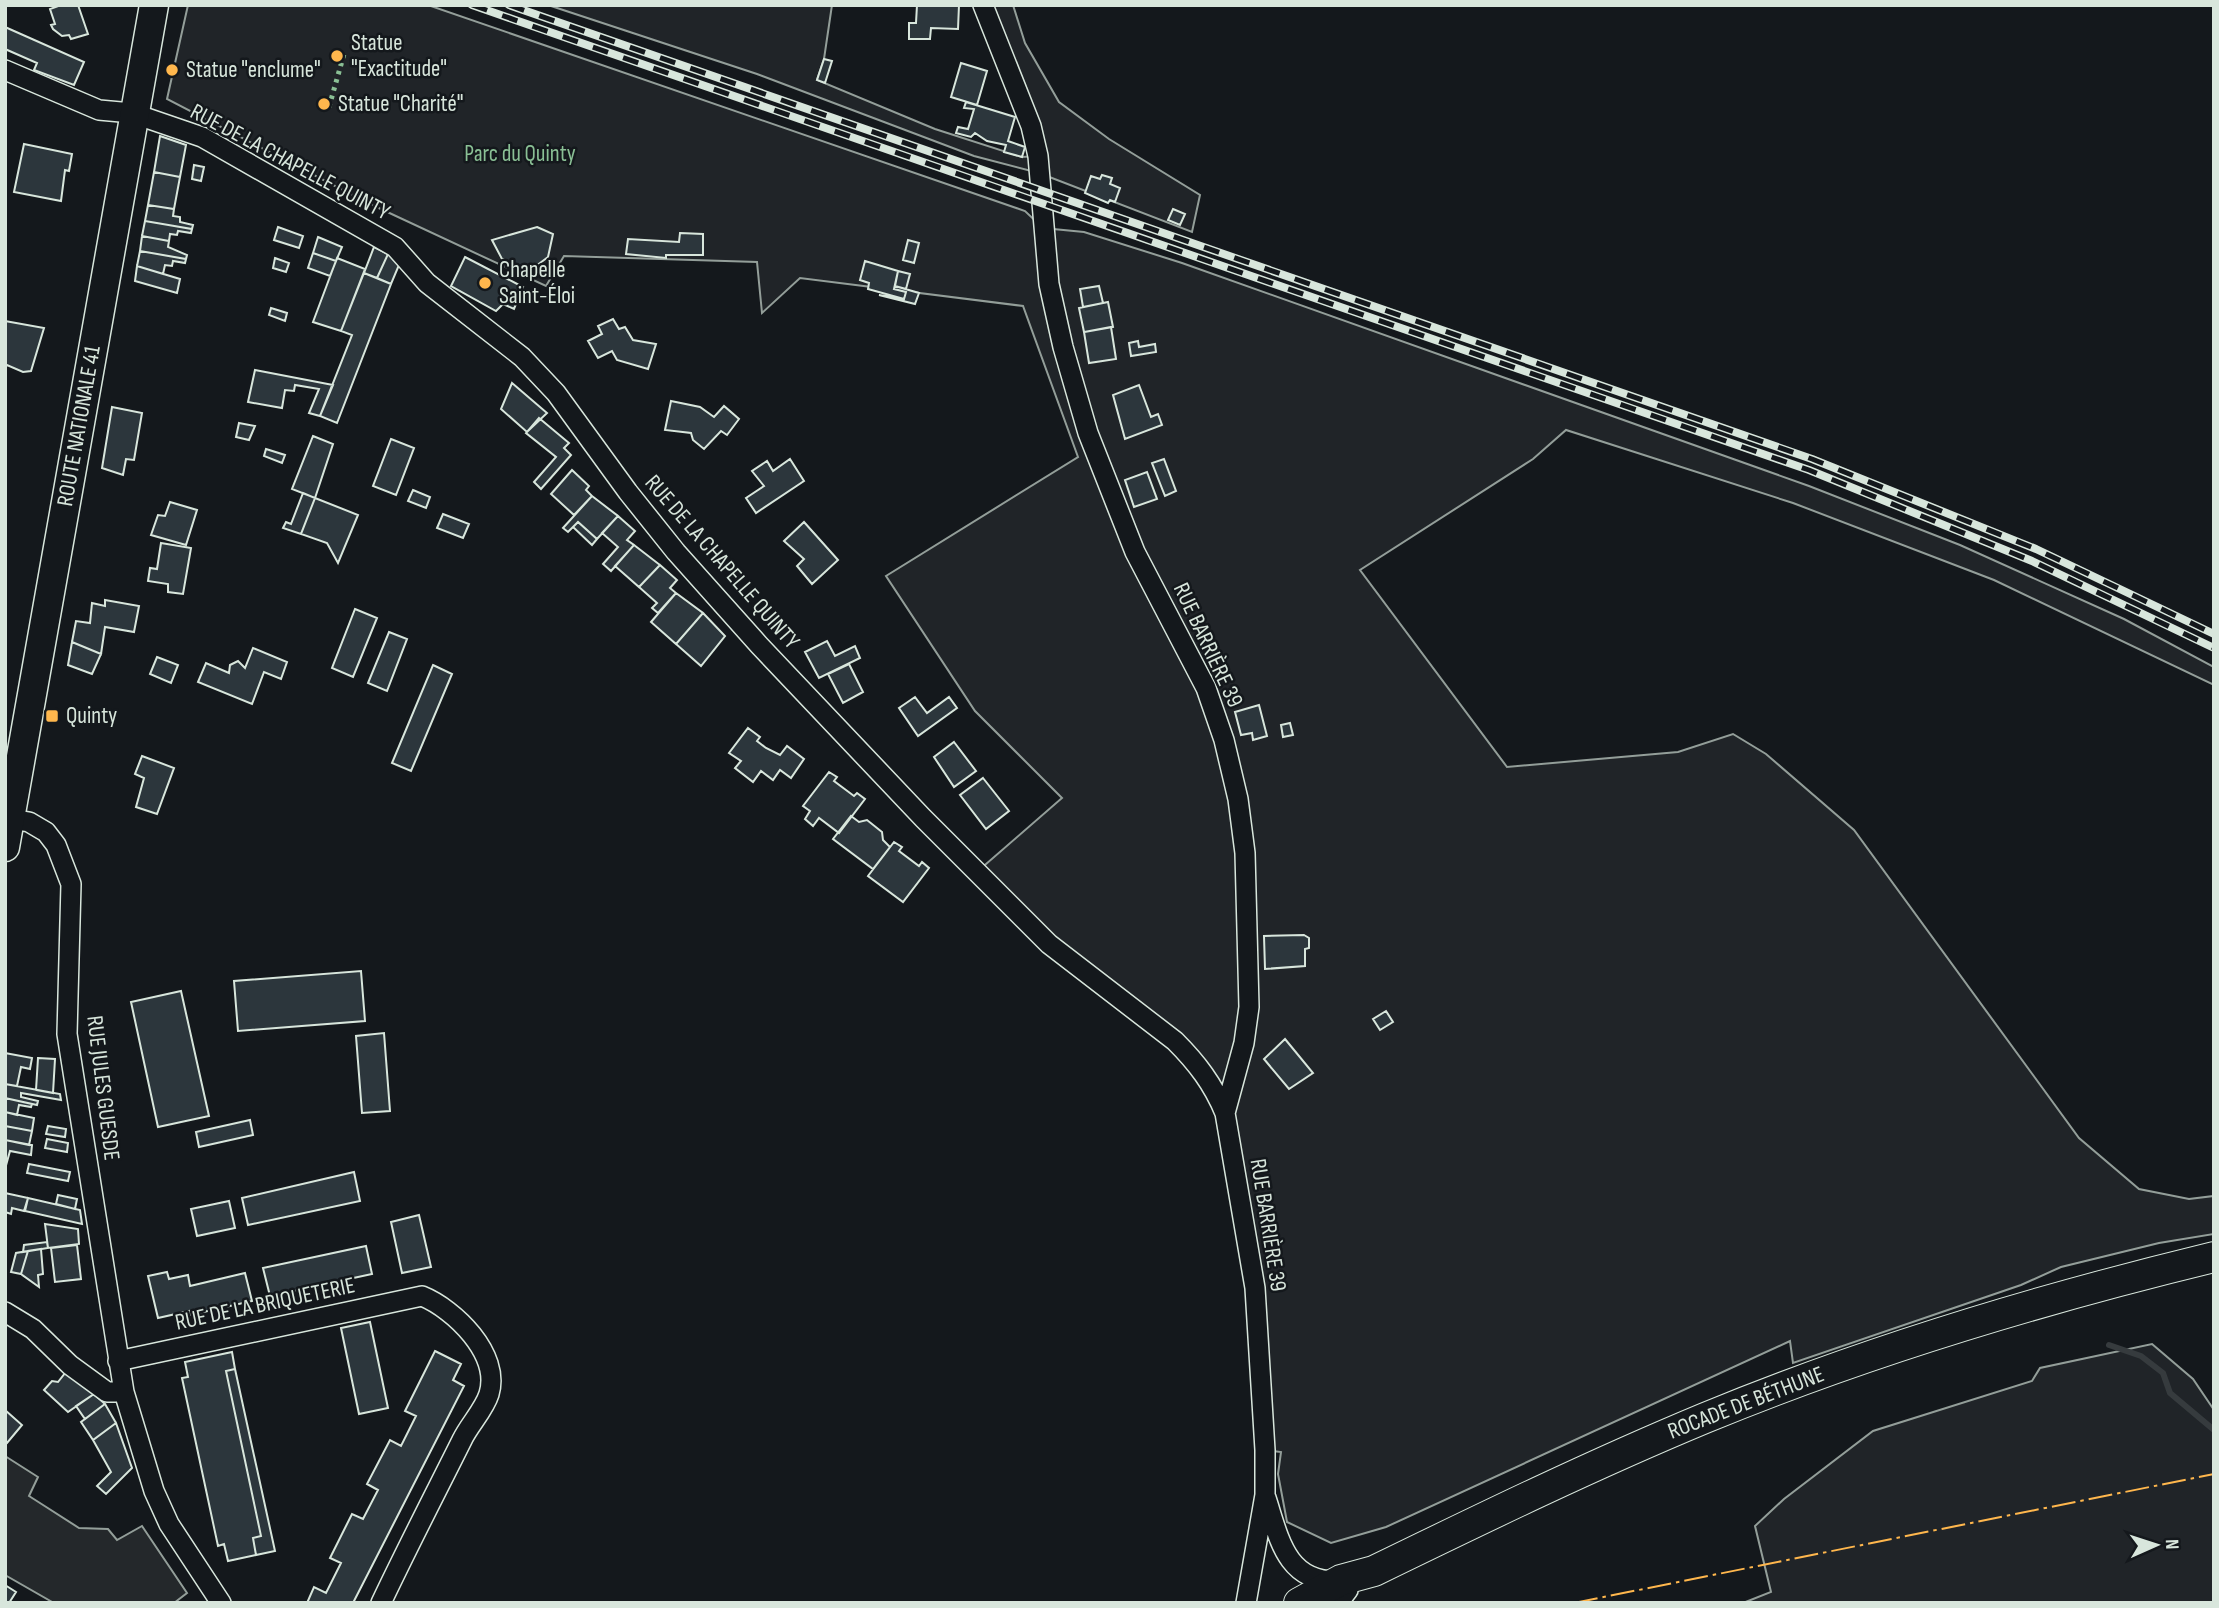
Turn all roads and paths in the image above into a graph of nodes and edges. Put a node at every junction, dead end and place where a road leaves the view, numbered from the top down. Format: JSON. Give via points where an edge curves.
{"nodes":[{"id":1,"x":154,"y":5,"type":"edge"},
{"id":2,"x":983,"y":5,"type":"edge"},
{"id":3,"x":5,"y":70,"type":"edge"},
{"id":4,"x":132,"y":113,"type":"junction"},
{"id":5,"x":11,"y":819,"type":"junction"},
{"id":6,"x":5,"y":848,"type":"edge"},
{"id":7,"x":1225,"y":1113,"type":"junction"},
{"id":8,"x":2214,"y":1257,"type":"edge"},
{"id":9,"x":5,"y":1312,"type":"edge"},
{"id":10,"x":118,"y":1361,"type":"junction"},
{"id":11,"x":124,"y":1392,"type":"junction"},
{"id":12,"x":1265,"y":1495,"type":"junction"},
{"id":13,"x":1338,"y":1594,"type":"edge"},
{"id":14,"x":221,"y":1603,"type":"edge"},
{"id":15,"x":381,"y":1603,"type":"edge"},
{"id":16,"x":1246,"y":1603,"type":"edge"},
{"id":17,"x":1298,"y":1603,"type":"edge"}],
"edges":[{"from":1,"to":4,"type":"main road","name":"ROUTE NATIONALE 41"},
{"from":2,"to":7,"type":"street","name":"RUE BARRIÈRE 39","via":[[1031,126],[1038,156],[1049,284],[1088,433],[1135,552],[1206,688],[1232,772],[1245,853],[1249,1007]]},
{"from":3,"to":4,"type":"street","name":"RUE DE LA CHAPELLE QUINTY","via":[[99,110]]},
{"from":4,"to":5,"type":"main road","name":"ROUTE NATIONALE 41"},
{"from":4,"to":7,"type":"street","name":"RUE DE LA CHAPELLE QUINTY","via":[[202,137],[367,228],[396,247],[427,283],[522,357],[556,393],[668,542],[759,645],[1049,944],[1194,1060],[1216,1090]]},
{"from":5,"to":6,"type":"main road","name":"ROUTE NATIONALE 41"},
{"from":5,"to":10,"type":"street","name":"RUE JULES GUESDE","via":[[46,832],[71,884],[67,1034]]},
{"from":7,"to":12,"type":"street","name":"RUE BARRIÈRE 39","via":[[1255,1288]]},
{"from":8,"to":13,"type":"main road","name":"ROCADE DE BÉTHUNE","via":[[2029,1305],[1811,1377],[1620,1454],[1374,1571]]},
{"from":9,"to":11,"type":"street","via":[[33,1329],[107,1392]]},
{"from":10,"to":11,"type":"street","name":"RUE JULES GUESDE"},
{"from":10,"to":15,"type":"street","name":"RUE DE LA BRIQUETERIE","via":[[422,1296],[457,1319],[476,1341],[490,1377],[489,1395],[467,1428]]},
{"from":11,"to":14,"type":"street","name":"RUE JULES GUESDE","via":[[153,1491]]},
{"from":12,"to":13,"type":"street","name":"RUE BARRIÈRE 39","via":[[1280,1542],[1300,1571]]},
{"from":12,"to":16,"type":"street","name":"RUE BARRIÈRE 39"},
{"from":13,"to":17,"type":"main road","name":"ROCADE DE BÉTHUNE"}]}
